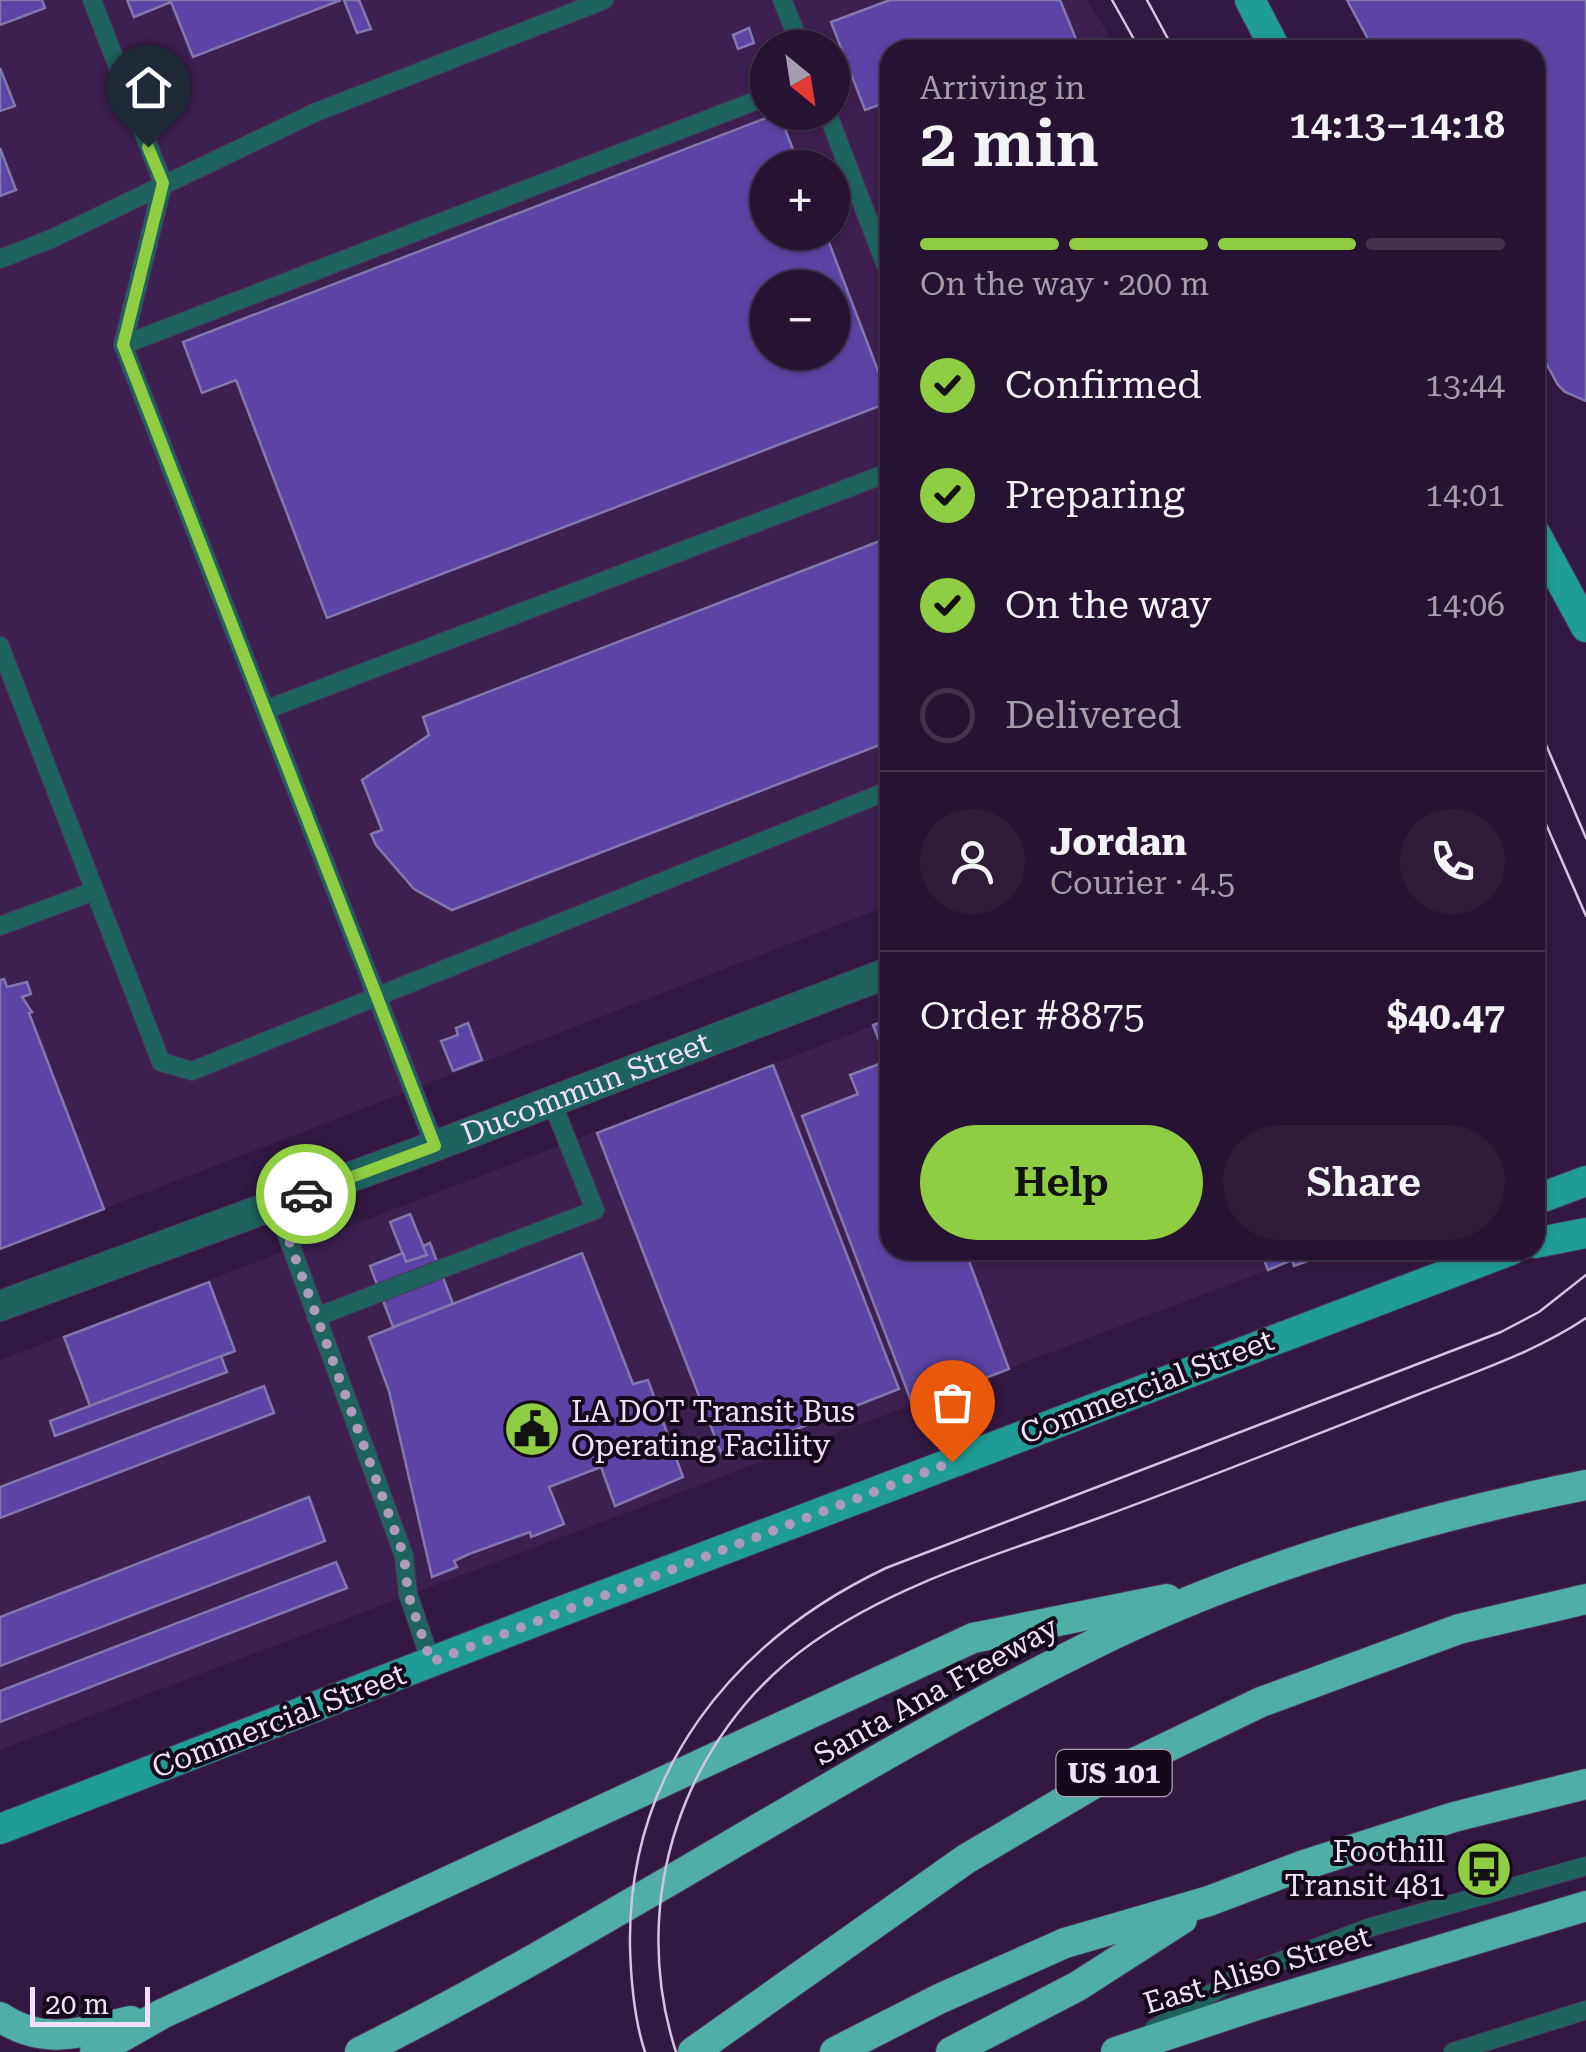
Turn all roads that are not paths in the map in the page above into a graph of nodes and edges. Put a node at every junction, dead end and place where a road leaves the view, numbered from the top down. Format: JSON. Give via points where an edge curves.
{"nodes":[{"id":1,"x":92,"y":0,"type":"edge"},
{"id":2,"x":604,"y":0,"type":"edge"},
{"id":3,"x":782,"y":0,"type":"edge"},
{"id":4,"x":1256,"y":5,"type":"edge"},
{"id":5,"x":794,"y":30,"type":"edge"},
{"id":6,"x":1272,"y":40,"type":"edge"},
{"id":7,"x":750,"y":103,"type":"edge"},
{"id":8,"x":835,"y":130,"type":"edge"},
{"id":9,"x":163,"y":183,"type":"junction"},
{"id":10,"x":880,"y":250,"type":"edge"},
{"id":11,"x":0,"y":259,"type":"edge"},
{"id":12,"x":123,"y":345,"type":"junction"},
{"id":13,"x":880,"y":476,"type":"edge"},
{"id":14,"x":1545,"y":551,"type":"edge"},
{"id":15,"x":1586,"y":627,"type":"edge"},
{"id":16,"x":0,"y":646,"type":"edge"},
{"id":17,"x":4,"y":669,"type":"edge"},
{"id":18,"x":265,"y":710,"type":"junction"},
{"id":19,"x":880,"y":794,"type":"edge"},
{"id":20,"x":94,"y":890,"type":"junction"},
{"id":21,"x":0,"y":926,"type":"edge"},
{"id":22,"x":880,"y":976,"type":"edge"},
{"id":23,"x":376,"y":999,"type":"junction"},
{"id":24,"x":552,"y":1102,"type":"junction"},
{"id":25,"x":435,"y":1146,"type":"junction"},
{"id":26,"x":1586,"y":1181,"type":"edge"},
{"id":27,"x":1545,"y":1196,"type":"edge"},
{"id":28,"x":276,"y":1205,"type":"junction"},
{"id":29,"x":1586,"y":1233,"type":"edge"},
{"id":30,"x":1545,"y":1241,"type":"edge"},
{"id":31,"x":1474,"y":1260,"type":"edge"},
{"id":32,"x":0,"y":1306,"type":"edge"},
{"id":33,"x":316,"y":1317,"type":"junction"},
{"id":34,"x":1586,"y":1485,"type":"edge"},
{"id":35,"x":1228,"y":1586,"type":"junction"},
{"id":36,"x":1586,"y":1600,"type":"edge"},
{"id":37,"x":431,"y":1662,"type":"junction"},
{"id":38,"x":1586,"y":1784,"type":"edge"},
{"id":39,"x":0,"y":1829,"type":"edge"},
{"id":40,"x":1586,"y":1866,"type":"edge"},
{"id":41,"x":1209,"y":1901,"type":"junction"},
{"id":42,"x":1586,"y":1906,"type":"edge"},
{"id":43,"x":1586,"y":2010,"type":"edge"},
{"id":44,"x":162,"y":2014,"type":"junction"},
{"id":45,"x":0,"y":2017,"type":"edge"},
{"id":46,"x":1118,"y":2051,"type":"edge"},
{"id":47,"x":94,"y":2052,"type":"edge"},
{"id":48,"x":360,"y":2052,"type":"edge"},
{"id":49,"x":693,"y":2052,"type":"edge"},
{"id":50,"x":835,"y":2052,"type":"edge"},
{"id":51,"x":950,"y":2052,"type":"edge"},
{"id":52,"x":1453,"y":2052,"type":"edge"}],
"edges":[{"from":1,"to":9,"type":"lane"},
{"from":2,"to":9,"type":"lane","via":[[314,113]]},
{"from":3,"to":5,"type":"lane"},
{"from":4,"to":6,"type":"main road"},
{"from":7,"to":12,"type":"lane"},
{"from":8,"to":10,"type":"lane"},
{"from":9,"to":11,"type":"lane"},
{"from":9,"to":12,"type":"lane"},
{"from":12,"to":18,"type":"lane"},
{"from":13,"to":18,"type":"lane"},
{"from":14,"to":15,"type":"main road"},
{"from":16,"to":17,"type":"lane"},
{"from":17,"to":20,"type":"lane"},
{"from":18,"to":23,"type":"lane"},
{"from":19,"to":23,"type":"lane"},
{"from":20,"to":21,"type":"lane"},
{"from":20,"to":23,"type":"lane","via":[[161,1062],[192,1071]]},
{"from":22,"to":24,"type":"street","name":"Ducommun Street"},
{"from":23,"to":25,"type":"lane"},
{"from":24,"to":25,"type":"street","name":"Ducommun Street"},
{"from":24,"to":33,"type":"lane","via":[[595,1210]]},
{"from":25,"to":28,"type":"street","name":"Ducommun Street"},
{"from":26,"to":27,"type":"main road"},
{"from":28,"to":32,"type":"street","name":"Ducommun Street"},
{"from":28,"to":33,"type":"lane"},
{"from":29,"to":30,"type":"main road"},
{"from":31,"to":37,"type":"main road","name":"Commercial Street"},
{"from":33,"to":37,"type":"lane","via":[[404,1556],[408,1594]]},
{"from":34,"to":35,"type":"highway","name":"Santa Ana Freeway","via":[[1373,1537]]},
{"from":35,"to":44,"type":"highway","via":[[972,1638]]},
{"from":35,"to":48,"type":"highway","name":"Santa Ana Freeway","via":[[1093,1644],[464,2000]]},
{"from":36,"to":49,"type":"highway","number":"US 101","via":[[1460,1630],[1279,1695],[1105,1777],[966,1859]]},
{"from":37,"to":39,"type":"main road","name":"Commercial Street"},
{"from":38,"to":41,"type":"highway","via":[[1454,1817]]},
{"from":40,"to":46,"type":"lane","via":[[1368,1928],[1236,1978]]},
{"from":41,"to":50,"type":"highway","via":[[1065,1942]]},
{"from":41,"to":51,"type":"highway","via":[[1078,1986]]},
{"from":42,"to":46,"type":"highway","name":"East Aliso Street"},
{"from":43,"to":52,"type":"lane"},
{"from":44,"to":45,"type":"highway","via":[[66,2036],[21,2031]]},
{"from":44,"to":47,"type":"highway"}]}
